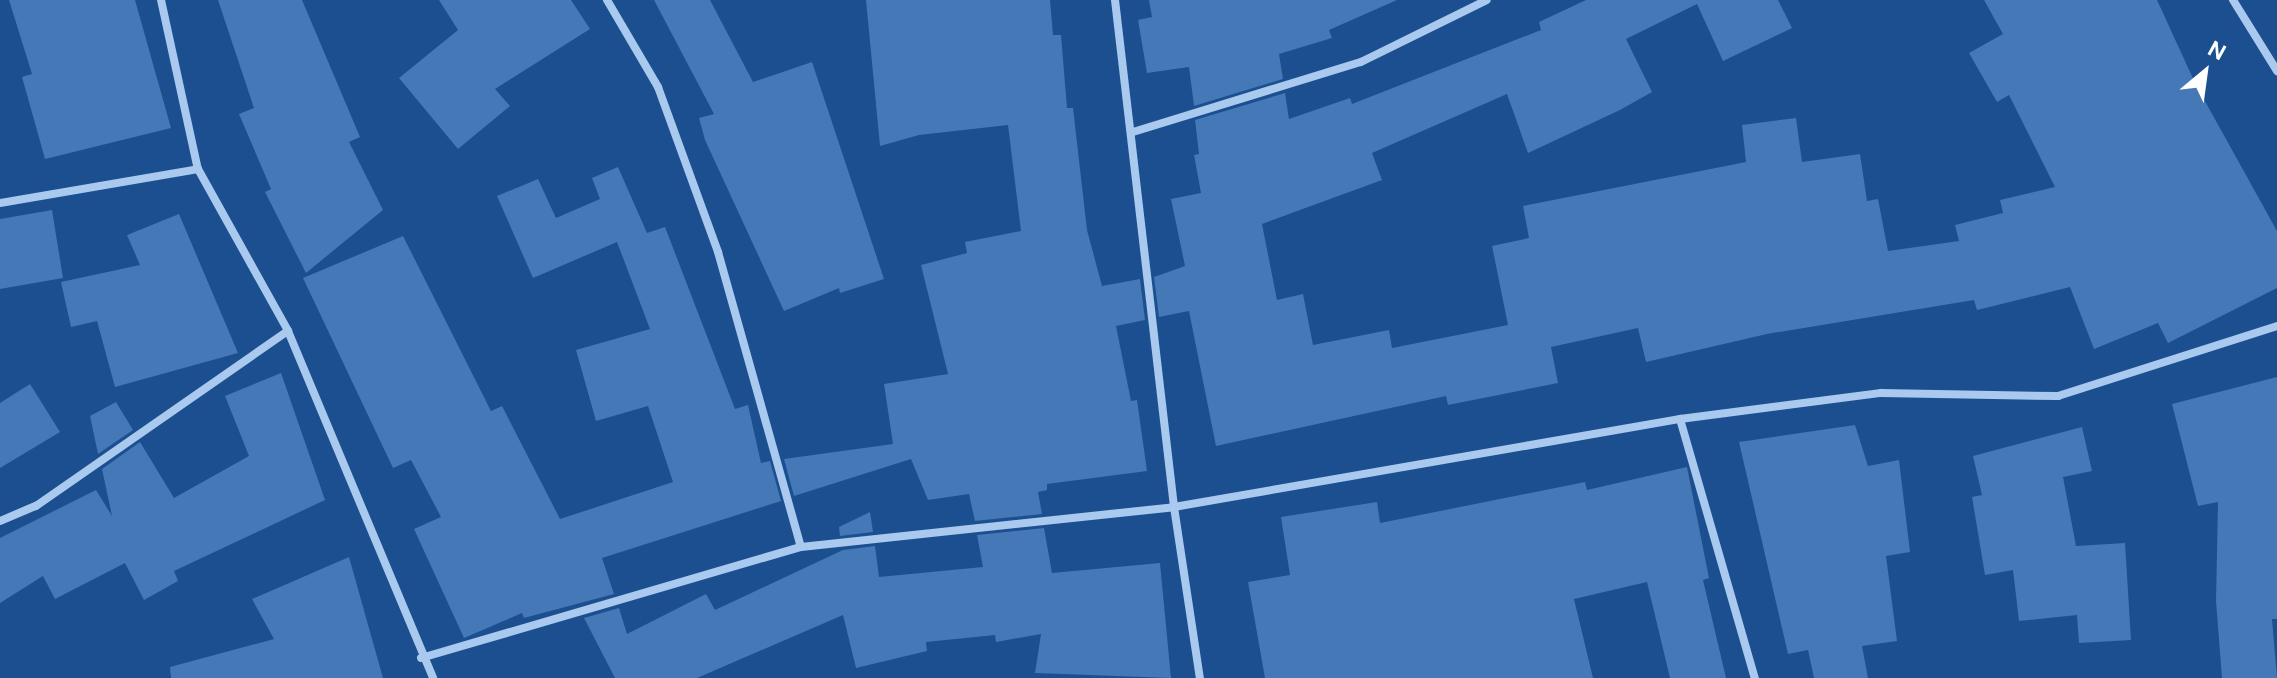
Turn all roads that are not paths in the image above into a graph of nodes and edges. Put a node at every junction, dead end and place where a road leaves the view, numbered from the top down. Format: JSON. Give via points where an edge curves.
{"nodes":[{"id":1,"x":161,"y":0,"type":"edge"},
{"id":2,"x":607,"y":0,"type":"edge"},
{"id":3,"x":1115,"y":0,"type":"edge"},
{"id":4,"x":1487,"y":0,"type":"edge"},
{"id":5,"x":2233,"y":0,"type":"edge"},
{"id":6,"x":2276,"y":67,"type":"edge"},
{"id":7,"x":1133,"y":132,"type":"junction"},
{"id":8,"x":198,"y":169,"type":"junction"},
{"id":9,"x":0,"y":203,"type":"edge"},
{"id":10,"x":2277,"y":326,"type":"edge"},
{"id":11,"x":288,"y":331,"type":"junction"},
{"id":12,"x":1680,"y":419,"type":"junction"},
{"id":13,"x":1174,"y":507,"type":"junction"},
{"id":14,"x":0,"y":521,"type":"edge"},
{"id":15,"x":801,"y":547,"type":"junction"},
{"id":16,"x":421,"y":658,"type":"junction"},
{"id":17,"x":433,"y":678,"type":"edge"},
{"id":18,"x":1200,"y":678,"type":"edge"},
{"id":19,"x":1755,"y":678,"type":"edge"}],
"edges":[{"from":1,"to":8,"type":"street"},
{"from":2,"to":15,"type":"street","via":[[658,87],[718,252]]},
{"from":3,"to":7,"type":"street"},
{"from":4,"to":7,"type":"street","via":[[1361,62]]},
{"from":5,"to":6,"type":"street"},
{"from":7,"to":13,"type":"street"},
{"from":8,"to":9,"type":"street"},
{"from":8,"to":11,"type":"street"},
{"from":10,"to":12,"type":"street","via":[[2058,396],[1881,393]]},
{"from":11,"to":14,"type":"street","via":[[36,506]]},
{"from":11,"to":16,"type":"street"},
{"from":12,"to":13,"type":"street"},
{"from":12,"to":19,"type":"street"},
{"from":13,"to":15,"type":"street"},
{"from":13,"to":18,"type":"street"},
{"from":15,"to":16,"type":"street"},
{"from":16,"to":17,"type":"street"}]}
